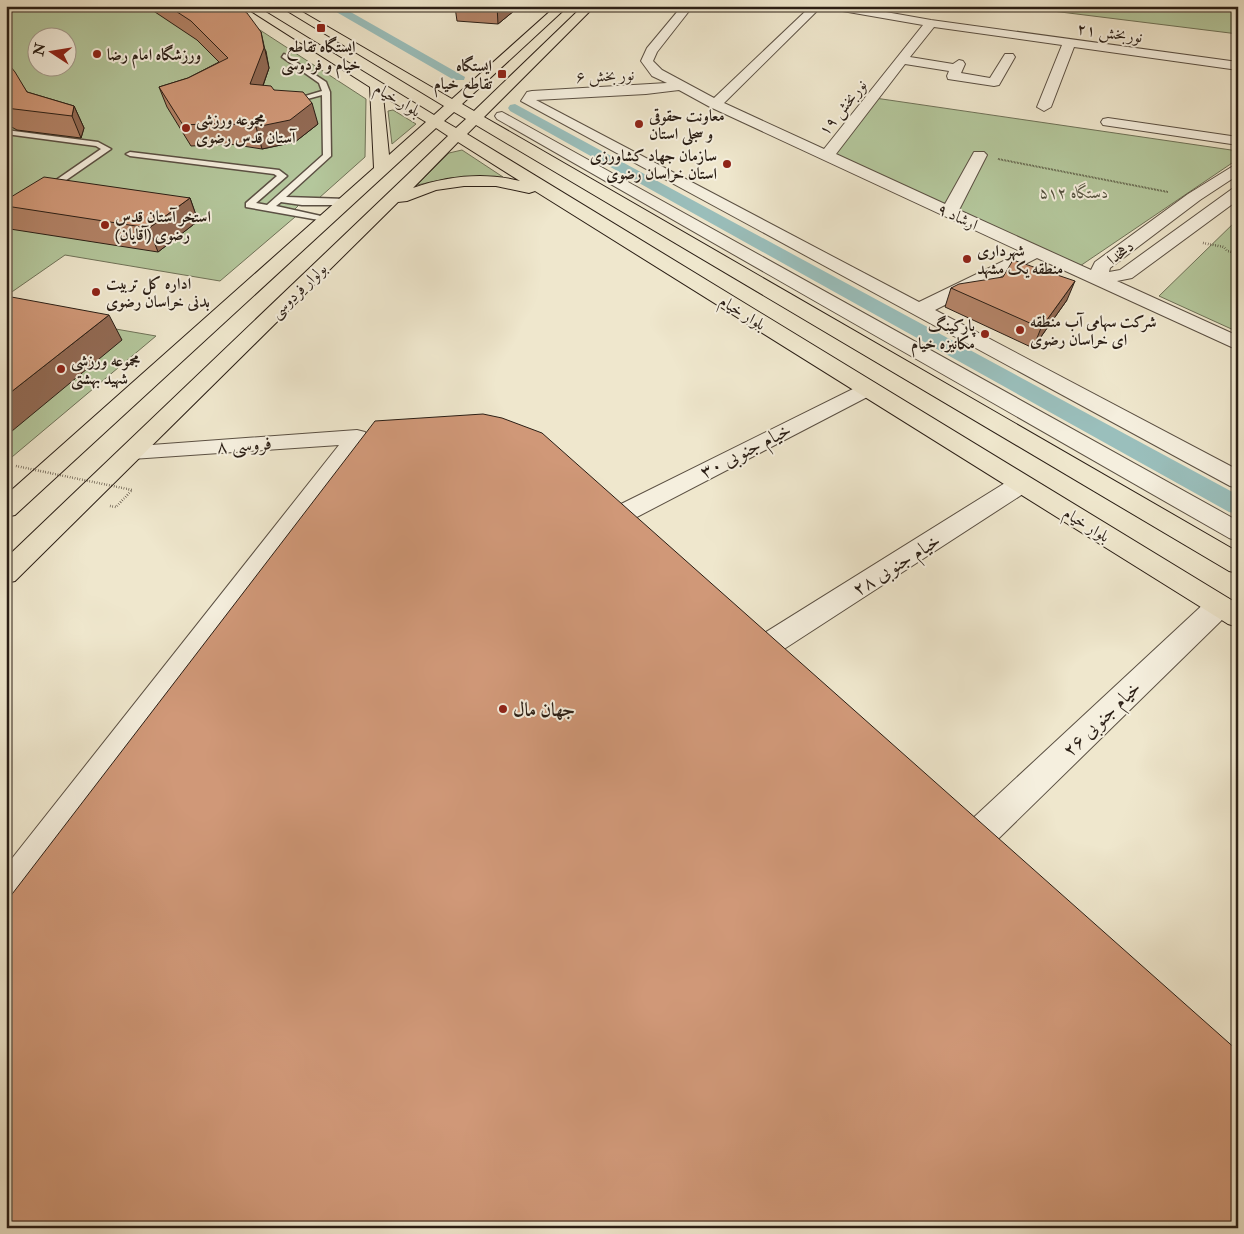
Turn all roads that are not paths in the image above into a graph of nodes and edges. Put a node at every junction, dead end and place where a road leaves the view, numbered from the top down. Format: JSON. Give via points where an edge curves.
{"nodes":[{"id":1,"x":248,"y":6,"type":"edge"},
{"id":2,"x":284,"y":6,"type":"edge"},
{"id":3,"x":563,"y":6,"type":"edge"},
{"id":4,"x":590,"y":6,"type":"edge"},
{"id":5,"x":688,"y":6,"type":"edge"},
{"id":6,"x":831,"y":6,"type":"edge"},
{"id":7,"x":817,"y":7,"type":"edge"},
{"id":8,"x":931,"y":23,"type":"junction"},
{"id":9,"x":1069,"y":43,"type":"junction"},
{"id":10,"x":284,"y":56,"type":"dead end"},
{"id":11,"x":1009,"y":57,"type":"dead end"},
{"id":12,"x":902,"y":60,"type":"junction"},
{"id":13,"x":1238,"y":66,"type":"edge"},
{"id":14,"x":482,"y":79,"type":"junction"},
{"id":15,"x":376,"y":85,"type":"junction"},
{"id":16,"x":417,"y":86,"type":"junction"},
{"id":17,"x":679,"y":86,"type":"junction"},
{"id":18,"x":326,"y":92,"type":"junction"},
{"id":19,"x":287,"y":102,"type":"edge"},
{"id":20,"x":715,"y":104,"type":"junction"},
{"id":21,"x":454,"y":105,"type":"junction"},
{"id":22,"x":1044,"y":107,"type":"dead end"},
{"id":23,"x":502,"y":116,"type":"dead end"},
{"id":24,"x":476,"y":119,"type":"junction"},
{"id":25,"x":435,"y":121,"type":"junction"},
{"id":26,"x":1108,"y":122,"type":"dead end"},
{"id":27,"x":6,"y":132,"type":"edge"},
{"id":28,"x":457,"y":136,"type":"junction"},
{"id":29,"x":1238,"y":141,"type":"edge"},
{"id":30,"x":133,"y":152,"type":"junction"},
{"id":31,"x":827,"y":155,"type":"junction"},
{"id":32,"x":987,"y":156,"type":"road end"},
{"id":33,"x":121,"y":159,"type":"dead end"},
{"id":34,"x":382,"y":168,"type":"junction"},
{"id":35,"x":1238,"y":168,"type":"edge"},
{"id":36,"x":290,"y":170,"type":"dead end"},
{"id":37,"x":299,"y":171,"type":"dead end"},
{"id":38,"x":309,"y":172,"type":"junction"},
{"id":39,"x":1238,"y":192,"type":"edge"},
{"id":40,"x":40,"y":194,"type":"edge"},
{"id":41,"x":279,"y":199,"type":"junction"},
{"id":42,"x":559,"y":199,"type":"junction"},
{"id":43,"x":346,"y":202,"type":"junction"},
{"id":44,"x":388,"y":203,"type":"junction"},
{"id":45,"x":270,"y":208,"type":"junction"},
{"id":46,"x":949,"y":212,"type":"junction"},
{"id":47,"x":327,"y":220,"type":"junction"},
{"id":48,"x":1035,"y":252,"type":"junction"},
{"id":49,"x":1098,"y":280,"type":"junction"},
{"id":50,"x":915,"y":308,"type":"junction"},
{"id":51,"x":1238,"y":344,"type":"edge"},
{"id":52,"x":867,"y":388,"type":"junction"},
{"id":53,"x":132,"y":452,"type":"junction"},
{"id":54,"x":1238,"y":480,"type":"edge"},
{"id":55,"x":1021,"y":484,"type":"junction"},
{"id":56,"x":6,"y":509,"type":"edge"},
{"id":57,"x":624,"y":513,"type":"edge"},
{"id":58,"x":1238,"y":532,"type":"edge"},
{"id":59,"x":1238,"y":564,"type":"edge"},
{"id":60,"x":6,"y":574,"type":"edge"},
{"id":61,"x":1228,"y":611,"type":"edge"},
{"id":62,"x":771,"y":643,"type":"edge"},
{"id":63,"x":983,"y":831,"type":"edge"},
{"id":64,"x":6,"y":894,"type":"edge"}],
"edges":[{"from":1,"to":15,"type":"main road","name":"بلوار خیام"},
{"from":2,"to":16,"type":"main road","name":"بلوار خیام"},
{"from":3,"to":14,"type":"main road","name":"بولوار فردوسی"},
{"from":4,"to":24,"type":"main road","name":"بولوار فردوسی"},
{"from":5,"to":17,"type":"street","name":"ارشاد ۹","via":[[651,51],[647,61],[657,73]]},
{"from":6,"to":8,"type":"street","name":"نوربخش ۲۱"},
{"from":7,"to":20,"type":"street"},
{"from":8,"to":9,"type":"street","name":"نوربخش ۲۱"},
{"from":8,"to":12,"type":"street","name":"نوربخش ۱۹"},
{"from":9,"to":13,"type":"street","name":"نوربخش ۲۱"},
{"from":9,"to":22,"type":"street"},
{"from":10,"to":18,"type":"lane","via":[[322,82]]},
{"from":11,"to":12,"type":"street","via":[[994,82],[952,76],[958,66]]},
{"from":12,"to":31,"type":"street","name":"نوربخش ۱۹"},
{"from":14,"to":16,"type":"main road","via":[[450,85]]},
{"from":14,"to":21,"type":"main road","name":"بولوار فردوسی"},
{"from":15,"to":25,"type":"main road","name":"بلوار خیام"},
{"from":15,"to":34,"type":"main road"},
{"from":16,"to":21,"type":"main road","name":"بلوار خیام"},
{"from":17,"to":20,"type":"street","name":"ارشاد ۹"},
{"from":17,"to":50,"type":"street","name":"نور بخش ۶","via":[[532,95],[528,101]]},
{"from":18,"to":19,"type":"lane"},
{"from":18,"to":38,"type":"lane","via":[[327,156]]},
{"from":20,"to":31,"type":"street","name":"ارشاد ۹"},
{"from":21,"to":24,"type":"main road","name":"بلوار خیام"},
{"from":21,"to":25,"type":"main road","name":"بولوار فردوسی"},
{"from":23,"to":58,"type":"street"},
{"from":24,"to":28,"type":"main road","name":"بولوار فردوسی"},
{"from":24,"to":59,"type":"main road","name":"بلوار خیام"},
{"from":25,"to":28,"type":"main road","name":"بلوار خیام"},
{"from":25,"to":34,"type":"main road","name":"بولوار فردوسی"},
{"from":26,"to":29,"type":"street"},
{"from":27,"to":40,"type":"lane","via":[[98,144],[107,149]]},
{"from":28,"to":42,"type":"main road","name":"بلوار خیام"},
{"from":28,"to":44,"type":"main road","name":"بولوار فردوسی"},
{"from":30,"to":33,"type":"lane"},
{"from":30,"to":36,"type":"lane"},
{"from":30,"to":45,"type":"lane","via":[[276,172],[283,176],[249,204]]},
{"from":31,"to":46,"type":"street","name":"ارشاد ۹"},
{"from":32,"to":46,"type":"street"},
{"from":34,"to":43,"type":"main road","name":"بولوار فردوسی"},
{"from":35,"to":49,"type":"street","name":"دهخدا","via":[[1101,266]]},
{"from":37,"to":38,"type":"lane"},
{"from":38,"to":41,"type":"lane"},
{"from":39,"to":49,"type":"street","name":"دهخدا","via":[[1126,274]]},
{"from":41,"to":43,"type":"lane"},
{"from":41,"to":45,"type":"lane"},
{"from":42,"to":44,"type":"main road","via":[[519,185],[474,180],[435,184]]},
{"from":42,"to":52,"type":"main road","name":"بلوار خیام"},
{"from":43,"to":47,"type":"main road","name":"بولوار فردوسی"},
{"from":44,"to":53,"type":"main road","name":"بولوار فردوسی"},
{"from":45,"to":47,"type":"lane"},
{"from":46,"to":48,"type":"street","name":"ارشاد ۹"},
{"from":47,"to":56,"type":"main road","name":"بولوار فردوسی"},
{"from":48,"to":49,"type":"street","name":"ارشاد ۹"},
{"from":48,"to":50,"type":"street","via":[[929,306]]},
{"from":49,"to":51,"type":"street","name":"ارشاد ۹"},
{"from":50,"to":54,"type":"street"},
{"from":52,"to":55,"type":"main road","name":"بلوار خیام"},
{"from":52,"to":57,"type":"street","name":"خیام جنوبی ۳۰"},
{"from":53,"to":60,"type":"main road","name":"بولوار فردوسی"},
{"from":53,"to":64,"type":"street","name":"فروسی ۸","via":[[357,438]]},
{"from":55,"to":61,"type":"main road","name":"بلوار خیام"},
{"from":55,"to":62,"type":"street","name":"خیام جنوبی ۲۸"},
{"from":61,"to":63,"type":"street","name":"خیام جنوبی ۲۶"}]}
